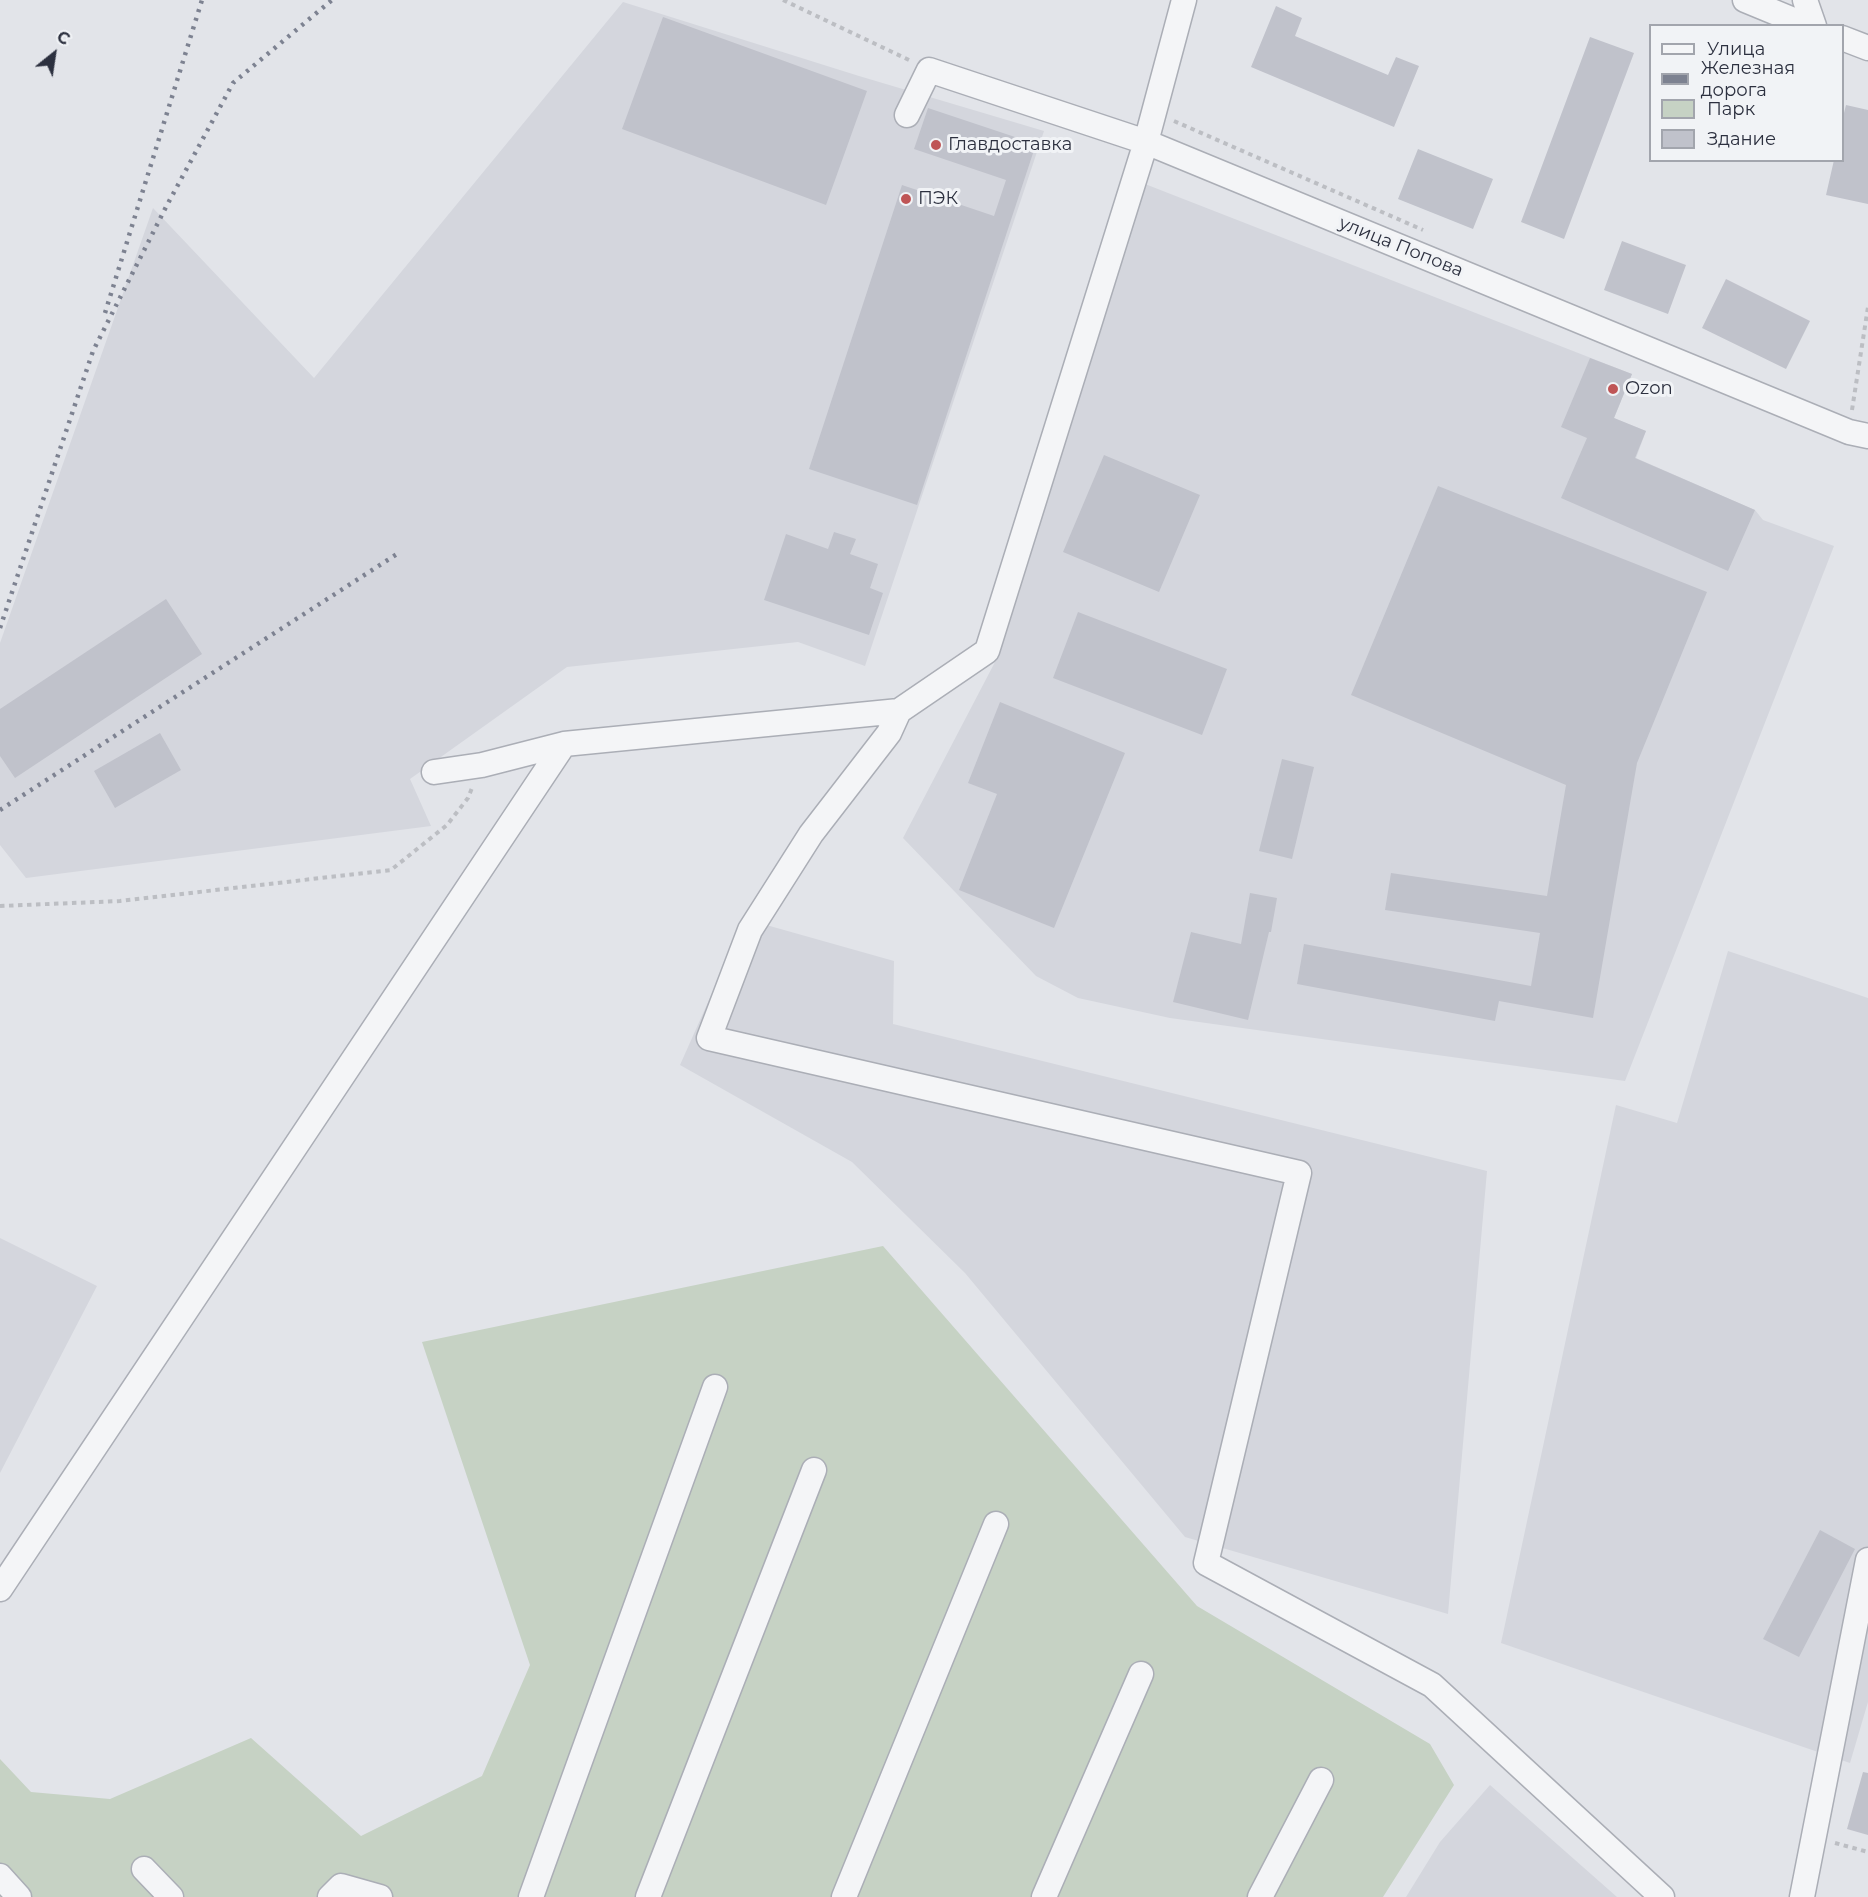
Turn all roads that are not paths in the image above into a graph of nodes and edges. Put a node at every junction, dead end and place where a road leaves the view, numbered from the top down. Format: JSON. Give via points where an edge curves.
{"nodes":[{"id":1,"x":1184,"y":0,"type":"edge"},
{"id":2,"x":1745,"y":0,"type":"edge"},
{"id":3,"x":1805,"y":0,"type":"edge"},
{"id":4,"x":1803,"y":24,"type":"edge"},
{"id":5,"x":1813,"y":24,"type":"edge"},
{"id":6,"x":1844,"y":39,"type":"edge"},
{"id":7,"x":1868,"y":48,"type":"edge"},
{"id":8,"x":907,"y":115,"type":"dead end"},
{"id":9,"x":1146,"y":142,"type":"junction"},
{"id":10,"x":1858,"y":434,"type":"edge"},
{"id":11,"x":899,"y":711,"type":"junction"},
{"id":12,"x":564,"y":744,"type":"junction"},
{"id":13,"x":434,"y":771,"type":"dead end"},
{"id":14,"x":715,"y":1387,"type":"dead end"},
{"id":15,"x":814,"y":1470,"type":"dead end"},
{"id":16,"x":996,"y":1524,"type":"dead end"},
{"id":17,"x":1868,"y":1560,"type":"edge"},
{"id":18,"x":0,"y":1590,"type":"edge"},
{"id":19,"x":1141,"y":1674,"type":"dead end"},
{"id":20,"x":1321,"y":1780,"type":"dead end"},
{"id":21,"x":144,"y":1869,"type":"dead end"},
{"id":22,"x":0,"y":1876,"type":"edge"},
{"id":23,"x":19,"y":1897,"type":"edge"},
{"id":24,"x":171,"y":1897,"type":"edge"},
{"id":25,"x":330,"y":1897,"type":"edge"},
{"id":26,"x":380,"y":1897,"type":"edge"},
{"id":27,"x":531,"y":1897,"type":"edge"},
{"id":28,"x":648,"y":1897,"type":"edge"},
{"id":29,"x":844,"y":1897,"type":"edge"},
{"id":30,"x":1044,"y":1897,"type":"edge"},
{"id":31,"x":1260,"y":1897,"type":"edge"},
{"id":32,"x":1662,"y":1897,"type":"edge"},
{"id":33,"x":1802,"y":1897,"type":"edge"}],
"edges":[{"from":1,"to":9,"type":"street"},
{"from":2,"to":4,"type":"street"},
{"from":3,"to":5,"type":"street"},
{"from":6,"to":7,"type":"street"},
{"from":8,"to":9,"type":"street","name":"улица Попова","via":[[929,70]]},
{"from":9,"to":10,"type":"street","name":"улица Попова"},
{"from":9,"to":11,"type":"street","via":[[987,651]]},
{"from":11,"to":12,"type":"street"},
{"from":11,"to":32,"type":"street","via":[[889,734],[811,834],[750,930],[709,1038],[1299,1173],[1206,1563],[1432,1685]]},
{"from":12,"to":13,"type":"street","via":[[482,765]]},
{"from":12,"to":18,"type":"street"},
{"from":14,"to":27,"type":"street"},
{"from":15,"to":28,"type":"street"},
{"from":16,"to":29,"type":"street"},
{"from":17,"to":33,"type":"street"},
{"from":19,"to":30,"type":"street"},
{"from":20,"to":31,"type":"street"},
{"from":21,"to":24,"type":"street"},
{"from":22,"to":23,"type":"street"},
{"from":25,"to":26,"type":"street","via":[[341,1886]]}]}
